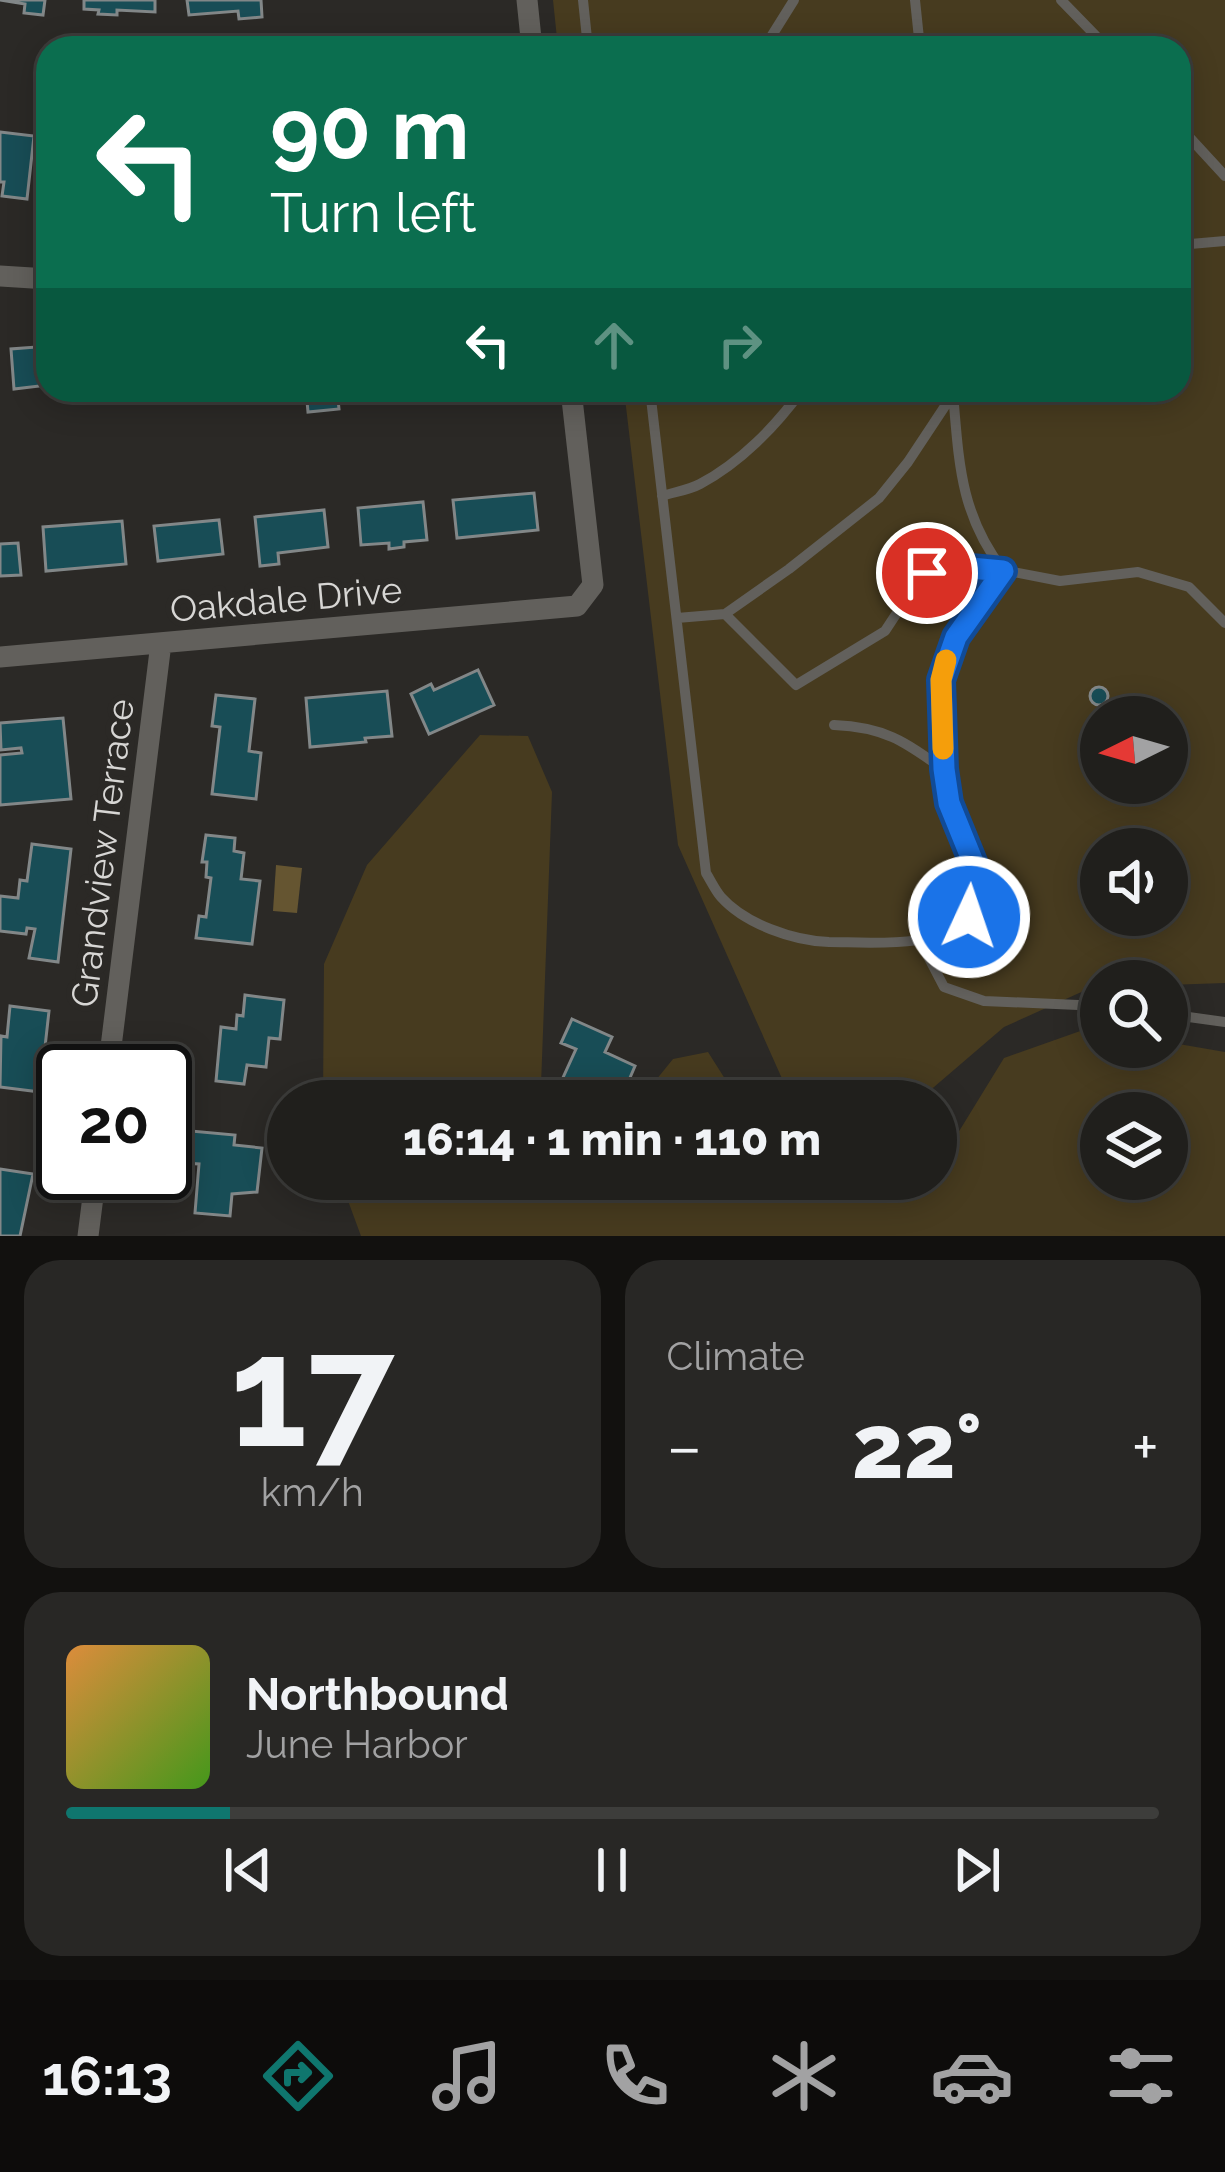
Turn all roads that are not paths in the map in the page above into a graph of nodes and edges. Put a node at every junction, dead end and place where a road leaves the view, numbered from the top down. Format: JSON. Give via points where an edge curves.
{"nodes":[{"id":1,"x":527,"y":0,"type":"edge"},
{"id":2,"x":584,"y":0,"type":"edge"},
{"id":3,"x":794,"y":0,"type":"edge"},
{"id":4,"x":915,"y":0,"type":"edge"},
{"id":5,"x":1060,"y":0,"type":"edge"},
{"id":6,"x":531,"y":36,"type":"edge"},
{"id":7,"x":588,"y":36,"type":"edge"},
{"id":8,"x":772,"y":36,"type":"edge"},
{"id":9,"x":919,"y":36,"type":"edge"},
{"id":10,"x":1087,"y":36,"type":"edge"},
{"id":11,"x":1191,"y":139,"type":"edge"},
{"id":12,"x":1225,"y":176,"type":"edge"},
{"id":13,"x":1225,"y":242,"type":"edge"},
{"id":14,"x":1191,"y":244,"type":"edge"},
{"id":15,"x":0,"y":276,"type":"edge"},
{"id":16,"x":36,"y":278,"type":"edge"},
{"id":17,"x":572,"y":402,"type":"edge"},
{"id":18,"x":651,"y":402,"type":"edge"},
{"id":19,"x":793,"y":402,"type":"edge"},
{"id":20,"x":947,"y":402,"type":"edge"},
{"id":21,"x":954,"y":402,"type":"edge"},
{"id":22,"x":662,"y":496,"type":"junction"},
{"id":23,"x":1003,"y":571,"type":"junction"},
{"id":24,"x":725,"y":614,"type":"junction"},
{"id":25,"x":676,"y":618,"type":"junction"},
{"id":26,"x":1225,"y":623,"type":"edge"},
{"id":27,"x":161,"y":643,"type":"junction"},
{"id":28,"x":0,"y":657,"type":"edge"},
{"id":29,"x":834,"y":725,"type":"dead end"},
{"id":30,"x":944,"y":769,"type":"junction"},
{"id":31,"x":920,"y":941,"type":"junction"},
{"id":32,"x":1080,"y":1005,"type":"edge"},
{"id":33,"x":1188,"y":1017,"type":"edge"},
{"id":34,"x":1225,"y":1022,"type":"edge"},
{"id":35,"x":111,"y":1044,"type":"edge"},
{"id":36,"x":93,"y":1200,"type":"edge"},
{"id":37,"x":88,"y":1236,"type":"edge"}],
"edges":[{"from":1,"to":6,"type":"street"},
{"from":2,"to":7,"type":"lane"},
{"from":3,"to":8,"type":"lane"},
{"from":4,"to":9,"type":"lane"},
{"from":5,"to":10,"type":"lane"},
{"from":11,"to":12,"type":"lane"},
{"from":13,"to":14,"type":"lane"},
{"from":15,"to":16,"type":"street"},
{"from":17,"to":27,"type":"street","name":"Oakdale Drive","via":[[592,585],[577,606]]},
{"from":18,"to":22,"type":"lane"},
{"from":19,"to":22,"type":"lane","via":[[735,461],[697,486]]},
{"from":20,"to":24,"type":"lane","via":[[879,498]]},
{"from":21,"to":23,"type":"lane","via":[[968,507]]},
{"from":22,"to":25,"type":"lane"},
{"from":23,"to":24,"type":"lane","via":[[949,566],[927,573],[885,631],[796,685]]},
{"from":23,"to":26,"type":"lane","via":[[1060,581],[1138,572],[1189,587]]},
{"from":23,"to":30,"type":"lane","via":[[946,660]]},
{"from":24,"to":25,"type":"lane"},
{"from":25,"to":31,"type":"lane","via":[[706,873],[720,896],[790,936]]},
{"from":27,"to":28,"type":"street","name":"Oakdale Drive"},
{"from":27,"to":35,"type":"street","name":"Grandview Terrace"},
{"from":29,"to":30,"type":"lane","via":[[864,726],[907,743]]},
{"from":30,"to":31,"type":"lane","via":[[977,891],[969,917]]},
{"from":31,"to":32,"type":"lane","via":[[944,986],[984,1001]]},
{"from":33,"to":34,"type":"lane"},
{"from":36,"to":37,"type":"street"}]}
